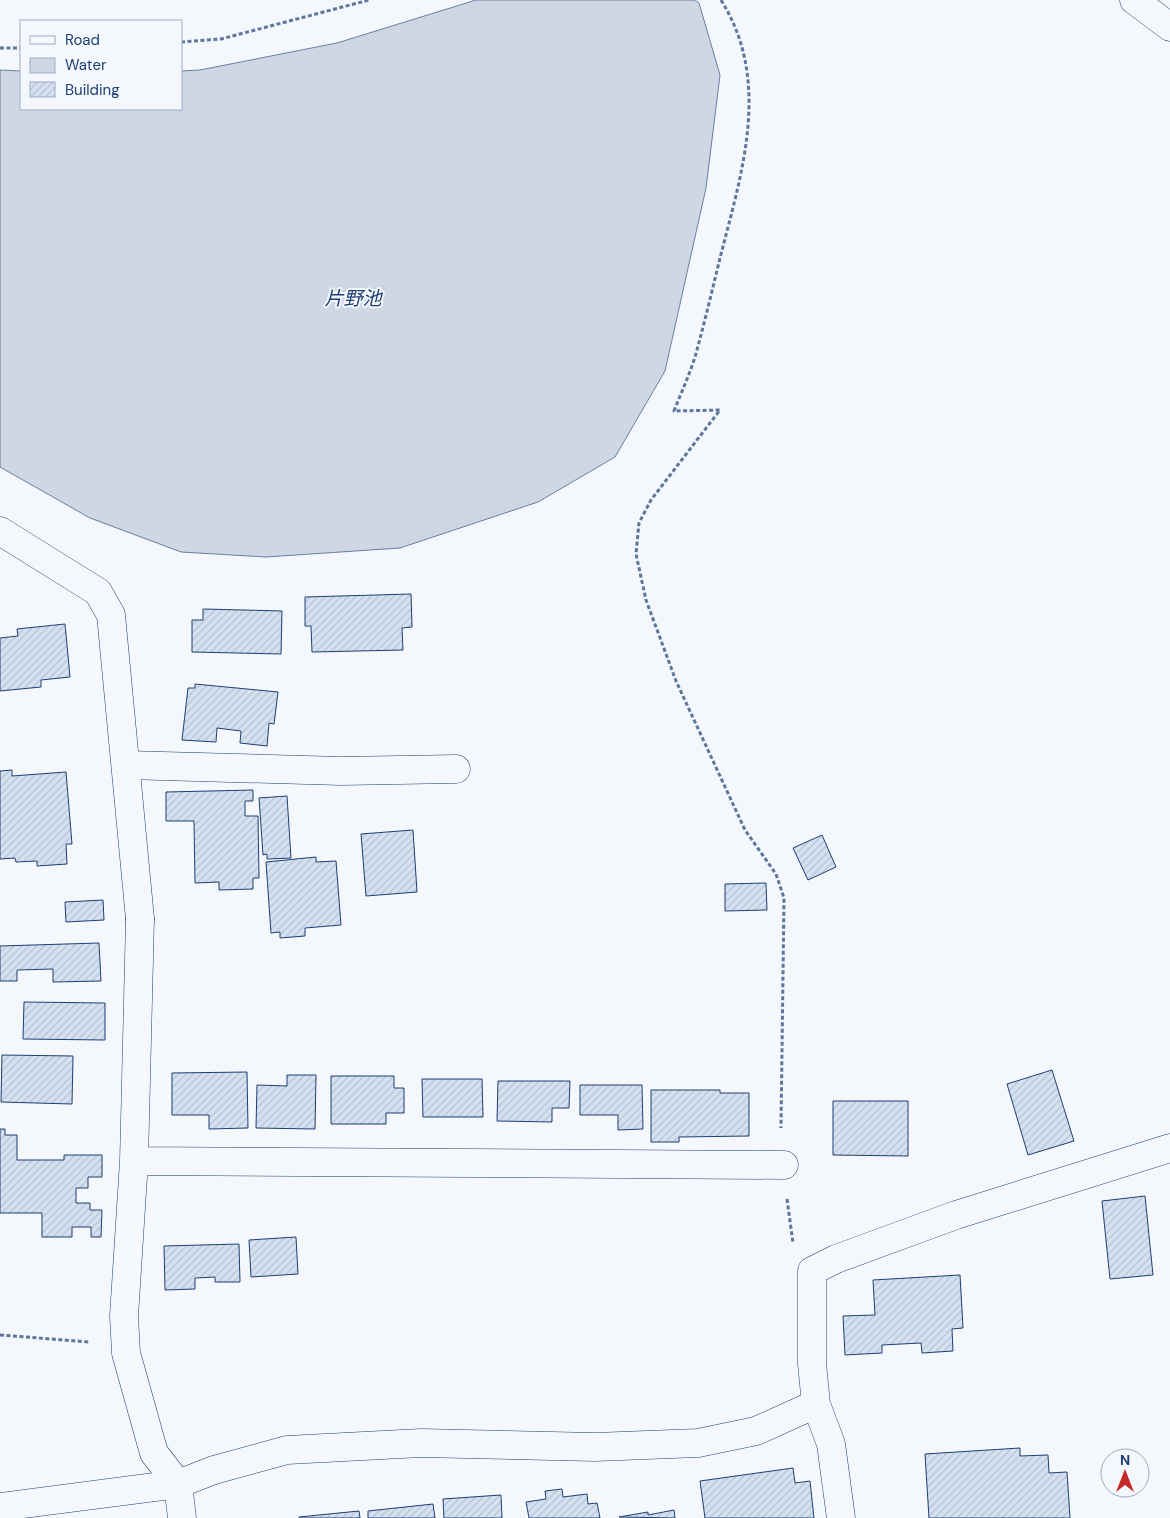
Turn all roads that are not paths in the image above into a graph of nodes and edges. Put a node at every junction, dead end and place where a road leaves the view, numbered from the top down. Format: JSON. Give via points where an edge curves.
{"nodes":[{"id":1,"x":1134,"y":0,"type":"edge"},
{"id":2,"x":1170,"y":27,"type":"edge"},
{"id":3,"x":0,"y":531,"type":"edge"},
{"id":4,"x":126,"y":765,"type":"junction"},
{"id":5,"x":456,"y":769,"type":"dead end"},
{"id":6,"x":1170,"y":1148,"type":"edge"},
{"id":7,"x":134,"y":1161,"type":"junction"},
{"id":8,"x":784,"y":1165,"type":"road end"},
{"id":9,"x":816,"y":1404,"type":"junction"},
{"id":10,"x":178,"y":1484,"type":"junction"},
{"id":11,"x":0,"y":1507,"type":"edge"},
{"id":12,"x":182,"y":1518,"type":"edge"},
{"id":13,"x":841,"y":1518,"type":"edge"}],
"edges":[{"from":1,"to":2,"type":"street"},
{"from":3,"to":4,"type":"street","via":[[98,592],[111,615]]},
{"from":4,"to":5,"type":"street","via":[[341,771]]},
{"from":4,"to":7,"type":"street","via":[[140,919]]},
{"from":6,"to":9,"type":"street","via":[[956,1215],[812,1271],[812,1364]]},
{"from":7,"to":8,"type":"street"},
{"from":7,"to":10,"type":"street","via":[[124,1316],[126,1353],[154,1453]]},
{"from":9,"to":10,"type":"street","via":[[756,1431],[698,1442],[595,1447],[422,1442],[287,1450],[214,1470]]},
{"from":9,"to":13,"type":"street","via":[[831,1444]]},
{"from":10,"to":11,"type":"street"},
{"from":10,"to":12,"type":"street"}]}
